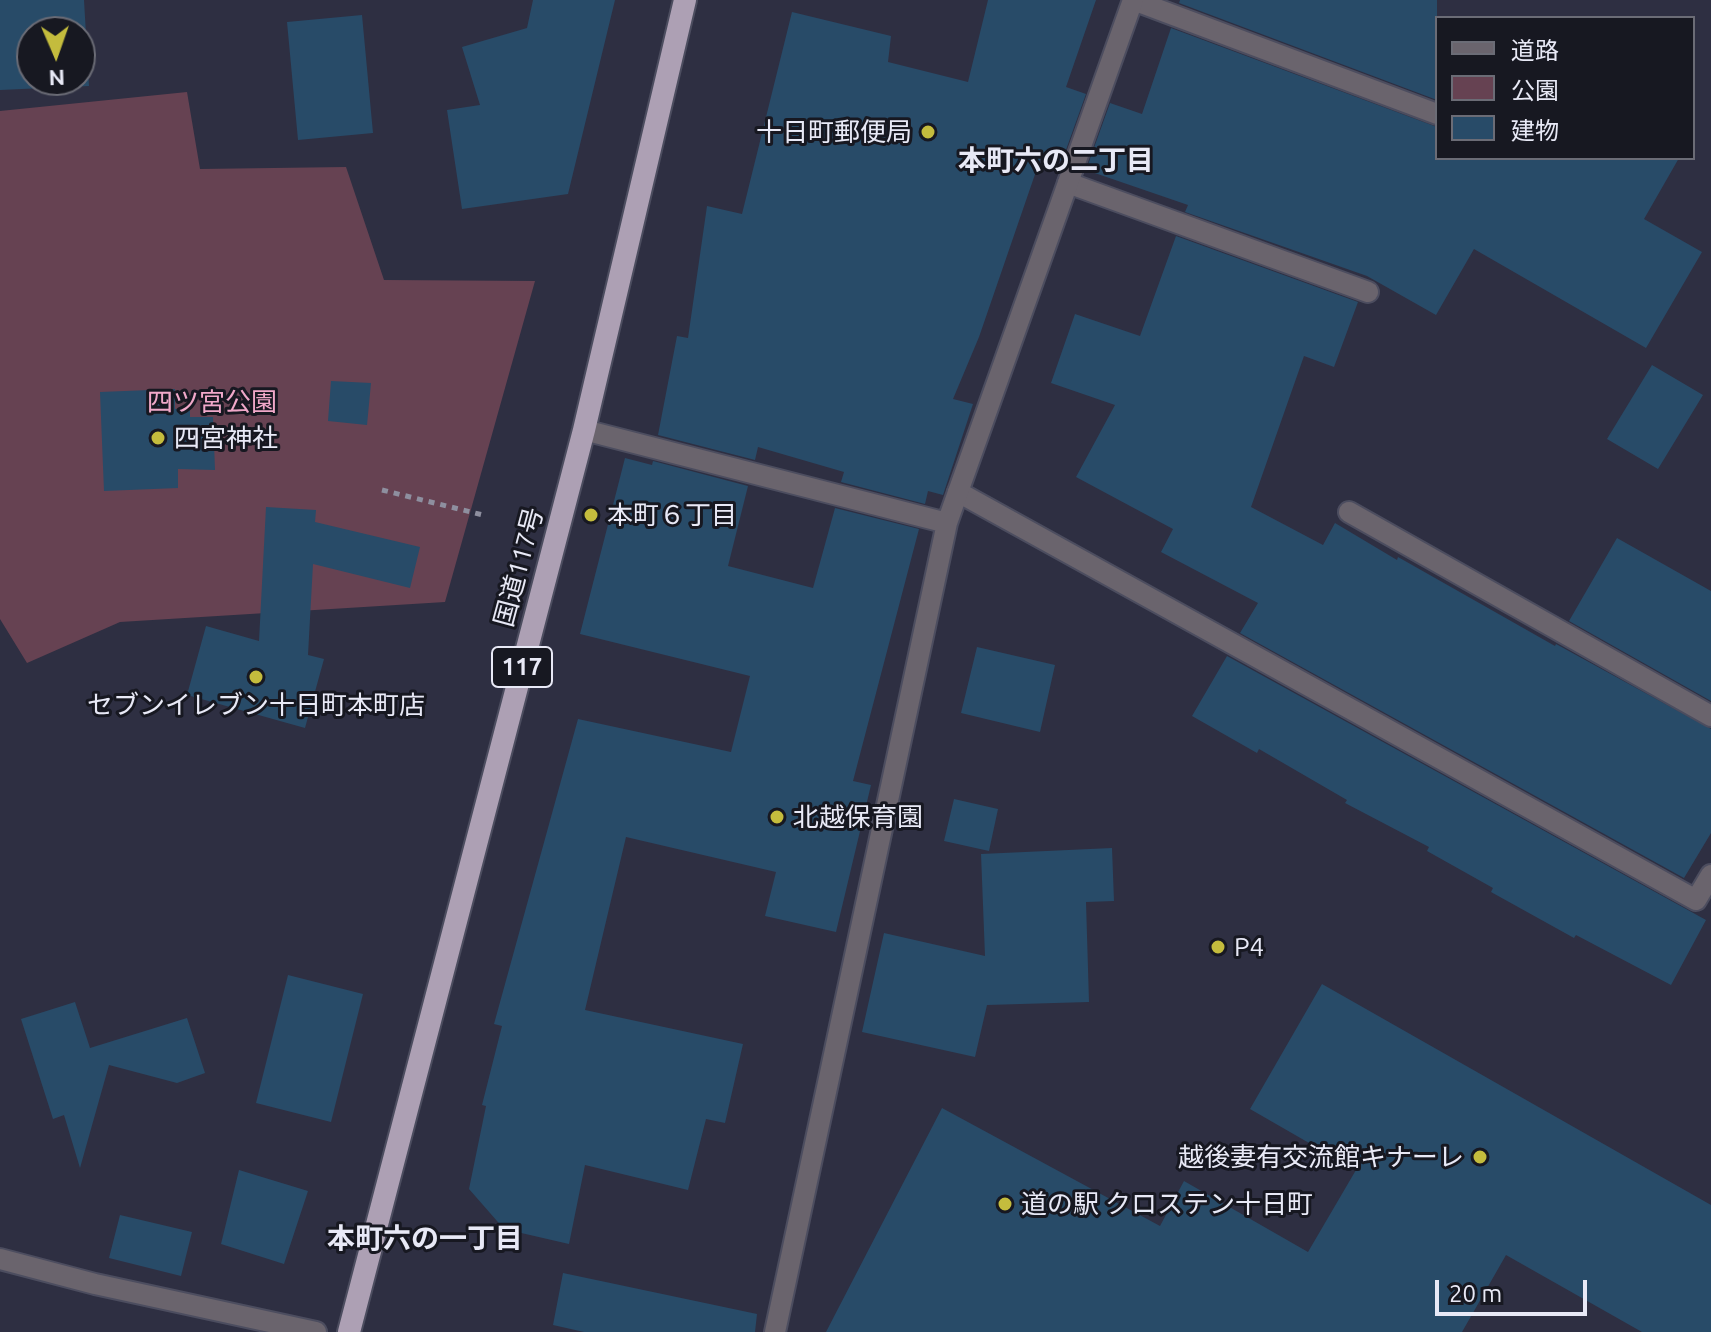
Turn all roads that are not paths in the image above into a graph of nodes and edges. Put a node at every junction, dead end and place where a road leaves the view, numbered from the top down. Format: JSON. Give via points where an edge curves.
{"nodes":[{"id":1,"x":685,"y":0,"type":"edge"},
{"id":2,"x":1133,"y":0,"type":"edge"},
{"id":3,"x":1435,"y":113,"type":"edge"},
{"id":4,"x":1068,"y":183,"type":"junction"},
{"id":5,"x":1368,"y":292,"type":"dead end"},
{"id":6,"x":584,"y":430,"type":"junction"},
{"id":7,"x":958,"y":492,"type":"junction"},
{"id":8,"x":1349,"y":512,"type":"dead end"},
{"id":9,"x":947,"y":523,"type":"junction"},
{"id":10,"x":1711,"y":716,"type":"edge"},
{"id":11,"x":1711,"y":875,"type":"edge"},
{"id":12,"x":0,"y":1259,"type":"edge"},
{"id":13,"x":316,"y":1332,"type":"edge"},
{"id":14,"x":349,"y":1332,"type":"edge"},
{"id":15,"x":775,"y":1332,"type":"edge"}],
"edges":[{"from":1,"to":6,"type":"highway","name":"国道117号","number":"117"},
{"from":2,"to":3,"type":"street"},
{"from":2,"to":4,"type":"street"},
{"from":4,"to":5,"type":"street"},
{"from":4,"to":7,"type":"street"},
{"from":6,"to":9,"type":"street"},
{"from":6,"to":14,"type":"highway","name":"国道117号","number":"117"},
{"from":7,"to":9,"type":"street"},
{"from":7,"to":11,"type":"street","via":[[1696,900]]},
{"from":8,"to":10,"type":"street"},
{"from":9,"to":15,"type":"street"},
{"from":12,"to":13,"type":"street"}]}
